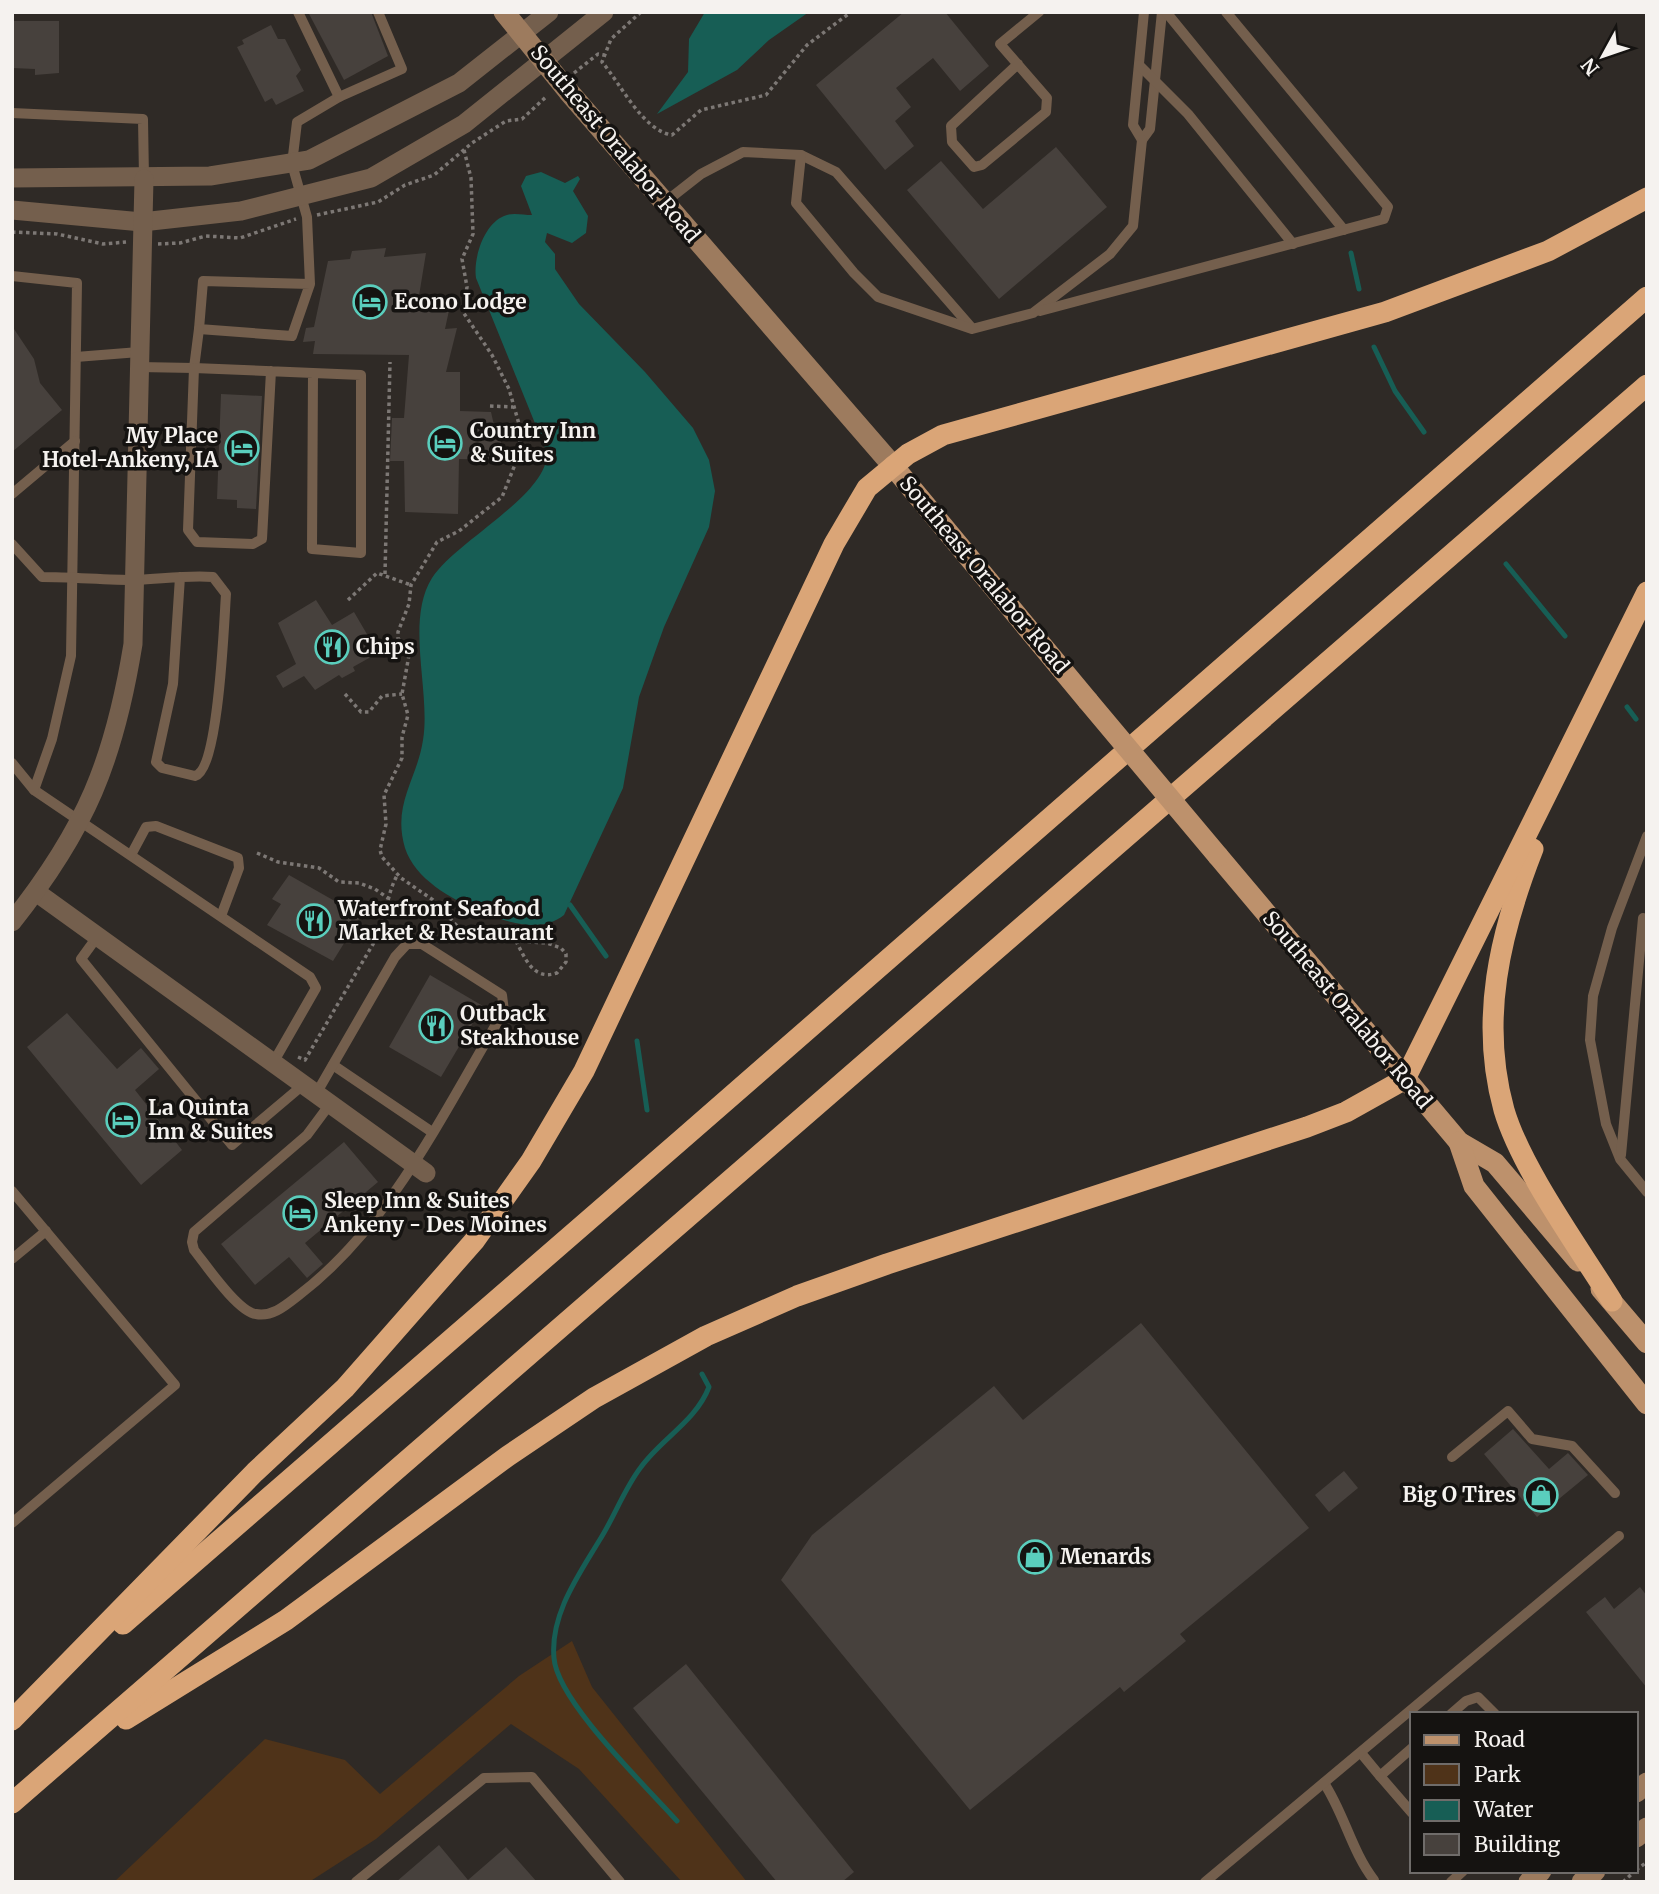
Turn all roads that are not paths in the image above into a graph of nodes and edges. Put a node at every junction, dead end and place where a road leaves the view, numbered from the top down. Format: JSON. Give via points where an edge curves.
{"nodes":[{"id":1,"x":298,"y":12,"type":"edge"},
{"id":2,"x":378,"y":12,"type":"edge"},
{"id":3,"x":504,"y":12,"type":"edge"},
{"id":4,"x":549,"y":12,"type":"edge"},
{"id":5,"x":604,"y":12,"type":"edge"},
{"id":6,"x":1039,"y":12,"type":"edge"},
{"id":7,"x":1144,"y":12,"type":"edge"},
{"id":8,"x":1164,"y":12,"type":"edge"},
{"id":9,"x":1226,"y":12,"type":"edge"},
{"id":10,"x":521,"y":34,"type":"junction"},
{"id":11,"x":544,"y":61,"type":"junction"},
{"id":12,"x":1018,"y":64,"type":"junction"},
{"id":13,"x":1139,"y":65,"type":"junction"},
{"id":14,"x":1155,"y":82,"type":"junction"},
{"id":15,"x":338,"y":97,"type":"junction"},
{"id":16,"x":12,"y":113,"type":"edge"},
{"id":17,"x":1142,"y":140,"type":"junction"},
{"id":18,"x":801,"y":155,"type":"junction"},
{"id":19,"x":292,"y":164,"type":"junction"},
{"id":20,"x":12,"y":178,"type":"edge"},
{"id":21,"x":144,"y":179,"type":"junction"},
{"id":22,"x":303,"y":195,"type":"junction"},
{"id":23,"x":1647,"y":198,"type":"edge"},
{"id":24,"x":664,"y":203,"type":"junction"},
{"id":25,"x":12,"y":210,"type":"edge"},
{"id":26,"x":142,"y":222,"type":"junction"},
{"id":27,"x":1344,"y":230,"type":"junction"},
{"id":28,"x":1293,"y":244,"type":"junction"},
{"id":29,"x":12,"y":276,"type":"edge"},
{"id":30,"x":310,"y":284,"type":"junction"},
{"id":31,"x":1647,"y":297,"type":"edge"},
{"id":32,"x":1033,"y":313,"type":"junction"},
{"id":33,"x":972,"y":328,"type":"junction"},
{"id":34,"x":200,"y":329,"type":"junction"},
{"id":35,"x":76,"y":357,"type":"junction"},
{"id":36,"x":139,"y":360,"type":"junction"},
{"id":37,"x":194,"y":368,"type":"junction"},
{"id":38,"x":271,"y":371,"type":"junction"},
{"id":39,"x":313,"y":373,"type":"junction"},
{"id":40,"x":1647,"y":385,"type":"edge"},
{"id":41,"x":75,"y":441,"type":"junction"},
{"id":42,"x":894,"y":466,"type":"junction"},
{"id":43,"x":12,"y":494,"type":"edge"},
{"id":44,"x":12,"y":544,"type":"edge"},
{"id":45,"x":73,"y":577,"type":"junction"},
{"id":46,"x":180,"y":577,"type":"junction"},
{"id":47,"x":135,"y":580,"type":"junction"},
{"id":48,"x":1647,"y":592,"type":"edge"},
{"id":49,"x":1583,"y":722,"type":"junction"},
{"id":50,"x":12,"y":763,"type":"edge"},
{"id":51,"x":34,"y":790,"type":"junction"},
{"id":52,"x":81,"y":821,"type":"junction"},
{"id":53,"x":1647,"y":836,"type":"edge"},
{"id":54,"x":131,"y":855,"type":"junction"},
{"id":55,"x":36,"y":892,"type":"junction"},
{"id":56,"x":221,"y":916,"type":"junction"},
{"id":57,"x":1643,"y":918,"type":"dead end"},
{"id":58,"x":12,"y":922,"type":"edge"},
{"id":59,"x":97,"y":937,"type":"junction"},
{"id":60,"x":277,"y":1055,"type":"junction"},
{"id":61,"x":333,"y":1065,"type":"junction"},
{"id":62,"x":1405,"y":1079,"type":"junction"},
{"id":63,"x":316,"y":1094,"type":"junction"},
{"id":64,"x":432,"y":1132,"type":"junction"},
{"id":65,"x":1459,"y":1142,"type":"junction"},
{"id":66,"x":1620,"y":1159,"type":"junction"},
{"id":67,"x":419,"y":1168,"type":"junction"},
{"id":68,"x":12,"y":1191,"type":"edge"},
{"id":69,"x":1647,"y":1192,"type":"edge"},
{"id":70,"x":46,"y":1231,"type":"junction"},
{"id":71,"x":12,"y":1259,"type":"edge"},
{"id":72,"x":1612,"y":1301,"type":"junction"},
{"id":73,"x":1647,"y":1343,"type":"edge"},
{"id":74,"x":1647,"y":1404,"type":"edge"},
{"id":75,"x":1452,"y":1457,"type":"dead end"},
{"id":76,"x":1615,"y":1493,"type":"dead end"},
{"id":77,"x":12,"y":1523,"type":"edge"},
{"id":78,"x":1619,"y":1536,"type":"dead end"},
{"id":79,"x":1453,"y":1712,"type":"edge"},
{"id":80,"x":1493,"y":1712,"type":"edge"},
{"id":81,"x":12,"y":1720,"type":"edge"},
{"id":82,"x":77,"y":1749,"type":"junction"},
{"id":83,"x":1410,"y":1750,"type":"edge"},
{"id":84,"x":1361,"y":1753,"type":"junction"},
{"id":85,"x":1380,"y":1776,"type":"junction"},
{"id":86,"x":1324,"y":1783,"type":"junction"},
{"id":87,"x":12,"y":1803,"type":"edge"},
{"id":88,"x":1410,"y":1811,"type":"edge"},
{"id":89,"x":1375,"y":1881,"type":"edge"},
{"id":90,"x":356,"y":1882,"type":"edge"},
{"id":91,"x":620,"y":1882,"type":"edge"},
{"id":92,"x":1205,"y":1882,"type":"edge"}],
"edges":[{"from":1,"to":15,"type":"lane"},
{"from":2,"to":15,"type":"lane","via":[[402,69]]},
{"from":3,"to":10,"type":"main road","name":"Southeast Oralabor Road"},
{"from":4,"to":10,"type":"street"},
{"from":5,"to":11,"type":"street"},
{"from":6,"to":12,"type":"lane","via":[[1000,44]]},
{"from":7,"to":13,"type":"lane"},
{"from":8,"to":14,"type":"lane"},
{"from":8,"to":27,"type":"lane"},
{"from":9,"to":27,"type":"lane","via":[[1388,207],[1384,219]]},
{"from":10,"to":11,"type":"main road","name":"Southeast Oralabor Road"},
{"from":10,"to":19,"type":"street","via":[[459,83],[309,160]]},
{"from":11,"to":22,"type":"street","via":[[464,124],[371,178]]},
{"from":11,"to":24,"type":"main road","name":"Southeast Oralabor Road"},
{"from":12,"to":12,"type":"lane","via":[[1047,98],[1046,112],[974,167],[952,142],[951,126]]},
{"from":13,"to":14,"type":"lane"},
{"from":13,"to":17,"type":"lane","via":[[1133,125]]},
{"from":14,"to":17,"type":"lane","via":[[1150,129]]},
{"from":14,"to":28,"type":"lane","via":[[1188,114]]},
{"from":15,"to":19,"type":"lane","via":[[297,122]]},
{"from":16,"to":21,"type":"lane","via":[[143,119]]},
{"from":17,"to":32,"type":"lane","via":[[1133,226],[1110,254]]},
{"from":18,"to":24,"type":"lane","via":[[743,152],[701,174]]},
{"from":18,"to":33,"type":"lane","via":[[836,172]]},
{"from":18,"to":33,"type":"lane","via":[[796,204],[854,273],[878,297]]},
{"from":19,"to":21,"type":"street","via":[[209,176]]},
{"from":19,"to":22,"type":"lane"},
{"from":20,"to":21,"type":"street"},
{"from":21,"to":26,"type":"street"},
{"from":22,"to":26,"type":"street","via":[[241,211]]},
{"from":22,"to":30,"type":"lane"},
{"from":23,"to":42,"type":"highway","via":[[1548,251],[1486,276],[1373,315],[943,435]]},
{"from":24,"to":42,"type":"main road","name":"Southeast Oralabor Road"},
{"from":25,"to":26,"type":"street"},
{"from":26,"to":36,"type":"street"},
{"from":27,"to":28,"type":"lane"},
{"from":28,"to":32,"type":"lane"},
{"from":29,"to":35,"type":"lane","via":[[77,284]]},
{"from":30,"to":34,"type":"lane","via":[[292,336]]},
{"from":30,"to":34,"type":"lane","via":[[203,281]]},
{"from":31,"to":81,"type":"highway","via":[[1102,768],[562,1247]]},
{"from":32,"to":33,"type":"lane"},
{"from":34,"to":37,"type":"lane"},
{"from":35,"to":36,"type":"lane"},
{"from":35,"to":41,"type":"lane"},
{"from":36,"to":37,"type":"lane"},
{"from":36,"to":47,"type":"street"},
{"from":37,"to":38,"type":"lane"},
{"from":37,"to":38,"type":"lane","via":[[188,530],[197,542],[253,544],[262,539]]},
{"from":38,"to":39,"type":"lane"},
{"from":39,"to":39,"type":"lane","via":[[361,375],[361,553],[312,549]]},
{"from":40,"to":82,"type":"highway"},
{"from":41,"to":43,"type":"lane"},
{"from":41,"to":45,"type":"lane"},
{"from":42,"to":62,"type":"main road","name":"Southeast Oralabor Road","bridge":true},
{"from":42,"to":81,"type":"highway","via":[[867,488],[834,544],[584,1072],[531,1161],[475,1240],[345,1388]]},
{"from":44,"to":45,"type":"lane","via":[[42,577]]},
{"from":45,"to":47,"type":"lane"},
{"from":45,"to":51,"type":"lane","via":[[71,656],[52,740]]},
{"from":46,"to":46,"type":"lane","via":[[213,577],[226,594],[216,716],[204,769],[195,776],[162,768],[156,762],[173,684]]},
{"from":46,"to":47,"type":"lane"},
{"from":47,"to":52,"type":"street","via":[[134,645],[117,729]]},
{"from":48,"to":49,"type":"highway"},
{"from":49,"to":62,"type":"highway"},
{"from":49,"to":72,"type":"highway","via":[[1506,925],[1493,999],[1493,1037],[1504,1112],[1525,1158]]},
{"from":50,"to":51,"type":"lane"},
{"from":51,"to":52,"type":"lane"},
{"from":52,"to":54,"type":"lane"},
{"from":52,"to":55,"type":"street"},
{"from":53,"to":66,"type":"lane","via":[[1612,928],[1593,996],[1590,1040],[1597,1085]]},
{"from":54,"to":56,"type":"lane"},
{"from":54,"to":56,"type":"lane","via":[[146,827],[156,826],[238,858],[239,868]]},
{"from":55,"to":58,"type":"street"},
{"from":55,"to":59,"type":"street"},
{"from":56,"to":60,"type":"lane","via":[[310,977],[316,988]]},
{"from":57,"to":66,"type":"lane"},
{"from":59,"to":60,"type":"street"},
{"from":59,"to":63,"type":"lane","via":[[81,959],[232,1146]]},
{"from":60,"to":63,"type":"street"},
{"from":61,"to":63,"type":"lane"},
{"from":61,"to":64,"type":"lane"},
{"from":61,"to":64,"type":"lane","via":[[407,944],[422,944],[502,995],[504,1011]]},
{"from":62,"to":65,"type":"main road","name":"Southeast Oralabor Road"},
{"from":62,"to":82,"type":"highway","via":[[1346,1112],[1307,1127],[887,1264],[797,1296],[706,1336],[594,1398],[286,1620]]},
{"from":63,"to":67,"type":"street"},
{"from":63,"to":67,"type":"lane","via":[[307,1135],[194,1232],[194,1250],[244,1310],[257,1315],[277,1312],[328,1273]]},
{"from":64,"to":67,"type":"lane"},
{"from":65,"to":72,"type":"main road","name":"Southeast Oralabor Road","via":[[1495,1163]]},
{"from":65,"to":74,"type":"main road","name":"Southeast Oralabor Road","via":[[1474,1186]]},
{"from":66,"to":69,"type":"lane"},
{"from":68,"to":70,"type":"lane"},
{"from":70,"to":71,"type":"lane"},
{"from":70,"to":77,"type":"lane","via":[[175,1385]]},
{"from":72,"to":73,"type":"main road","name":"Southeast Oralabor Road"},
{"from":75,"to":76,"type":"lane","via":[[1508,1411],[1532,1439],[1572,1446]]},
{"from":78,"to":84,"type":"lane"},
{"from":79,"to":80,"type":"lane","via":[[1478,1697]]},
{"from":82,"to":87,"type":"highway"},
{"from":83,"to":85,"type":"lane"},
{"from":84,"to":85,"type":"lane"},
{"from":84,"to":86,"type":"lane"},
{"from":85,"to":88,"type":"lane"},
{"from":86,"to":89,"type":"lane"},
{"from":86,"to":92,"type":"lane"},
{"from":90,"to":91,"type":"lane","via":[[484,1778],[532,1777]]}]}
